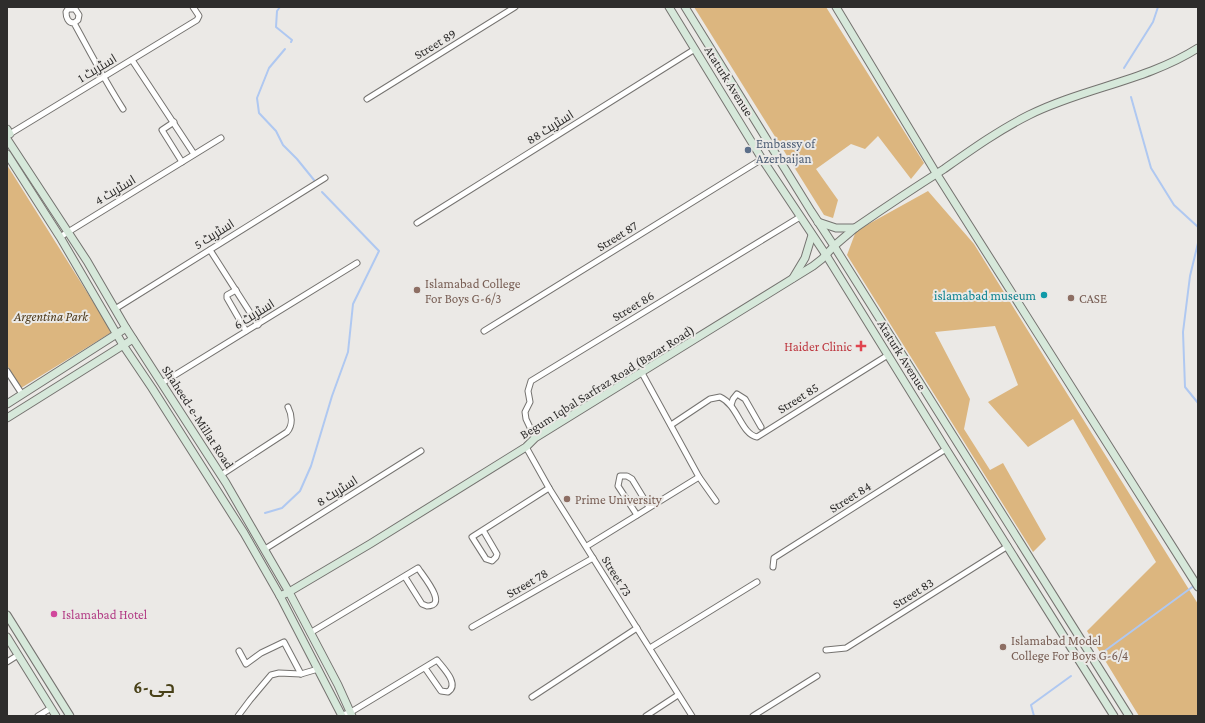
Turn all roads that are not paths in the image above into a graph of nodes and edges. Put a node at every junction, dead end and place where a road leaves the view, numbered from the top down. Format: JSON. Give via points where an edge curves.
{"nodes":[{"id":1,"x":193,"y":7,"type":"edge"},
{"id":2,"x":515,"y":7,"type":"edge"},
{"id":3,"x":669,"y":7,"type":"edge"},
{"id":4,"x":685,"y":7,"type":"edge"},
{"id":5,"x":836,"y":7,"type":"edge"},
{"id":6,"x":74,"y":23,"type":"dead end"},
{"id":7,"x":1198,"y":48,"type":"edge"},
{"id":8,"x":695,"y":49,"type":"junction"},
{"id":9,"x":132,"y":60,"type":"junction"},
{"id":10,"x":103,"y":77,"type":"junction"},
{"id":11,"x":366,"y":98,"type":"dead end"},
{"id":12,"x":123,"y":108,"type":"dead end"},
{"id":13,"x":174,"y":122,"type":"junction"},
{"id":14,"x":8,"y":134,"type":"edge"},
{"id":15,"x":221,"y":138,"type":"dead end"},
{"id":16,"x":7,"y":154,"type":"edge"},
{"id":17,"x":194,"y":154,"type":"junction"},
{"id":18,"x":762,"y":159,"type":"junction"},
{"id":19,"x":182,"y":162,"type":"junction"},
{"id":20,"x":936,"y":174,"type":"junction"},
{"id":21,"x":325,"y":178,"type":"dead end"},
{"id":22,"x":800,"y":217,"type":"junction"},
{"id":23,"x":818,"y":222,"type":"junction"},
{"id":24,"x":417,"y":223,"type":"dead end"},
{"id":25,"x":856,"y":228,"type":"junction"},
{"id":26,"x":68,"y":232,"type":"junction"},
{"id":27,"x":812,"y":235,"type":"junction"},
{"id":28,"x":60,"y":237,"type":"junction"},
{"id":29,"x":834,"y":246,"type":"junction"},
{"id":30,"x":210,"y":250,"type":"junction"},
{"id":31,"x":826,"y":255,"type":"junction"},
{"id":32,"x":357,"y":264,"type":"dead end"},
{"id":33,"x":792,"y":280,"type":"junction"},
{"id":34,"x":236,"y":290,"type":"junction"},
{"id":35,"x":115,"y":308,"type":"junction"},
{"id":36,"x":258,"y":324,"type":"junction"},
{"id":37,"x":126,"y":328,"type":"junction"},
{"id":38,"x":246,"y":331,"type":"junction"},
{"id":39,"x":484,"y":331,"type":"dead end"},
{"id":40,"x":116,"y":334,"type":"junction"},
{"id":41,"x":133,"y":339,"type":"junction"},
{"id":42,"x":123,"y":345,"type":"junction"},
{"id":43,"x":888,"y":355,"type":"junction"},
{"id":44,"x":69,"y":364,"type":"junction"},
{"id":45,"x":7,"y":371,"type":"edge"},
{"id":46,"x":642,"y":373,"type":"junction"},
{"id":47,"x":76,"y":375,"type":"junction"},
{"id":48,"x":162,"y":383,"type":"junction"},
{"id":49,"x":22,"y":394,"type":"junction"},
{"id":50,"x":7,"y":404,"type":"edge"},
{"id":51,"x":731,"y":405,"type":"junction"},
{"id":52,"x":288,"y":407,"type":"dead end"},
{"id":53,"x":7,"y":418,"type":"edge"},
{"id":54,"x":671,"y":425,"type":"junction"},
{"id":55,"x":761,"y":427,"type":"dead end"},
{"id":56,"x":535,"y":438,"type":"junction"},
{"id":57,"x":526,"y":447,"type":"junction"},
{"id":58,"x":946,"y":449,"type":"junction"},
{"id":59,"x":421,"y":451,"type":"dead end"},
{"id":60,"x":221,"y":475,"type":"junction"},
{"id":61,"x":699,"y":477,"type":"junction"},
{"id":62,"x":226,"y":483,"type":"junction"},
{"id":63,"x":549,"y":488,"type":"junction"},
{"id":64,"x":217,"y":489,"type":"junction"},
{"id":65,"x":716,"y":500,"type":"dead end"},
{"id":66,"x":649,"y":507,"type":"junction"},
{"id":67,"x":637,"y":515,"type":"junction"},
{"id":68,"x":483,"y":530,"type":"junction"},
{"id":69,"x":587,"y":546,"type":"junction"},
{"id":70,"x":1008,"y":546,"type":"junction"},
{"id":71,"x":265,"y":549,"type":"junction"},
{"id":72,"x":593,"y":558,"type":"junction"},
{"id":73,"x":1032,"y":562,"type":"junction"},
{"id":74,"x":773,"y":567,"type":"dead end"},
{"id":75,"x":1022,"y":569,"type":"junction"},
{"id":76,"x":405,"y":577,"type":"junction"},
{"id":77,"x":757,"y":582,"type":"dead end"},
{"id":78,"x":1198,"y":585,"type":"edge"},
{"id":79,"x":290,"y":592,"type":"junction"},
{"id":80,"x":280,"y":596,"type":"junction"},
{"id":81,"x":7,"y":614,"type":"edge"},
{"id":82,"x":472,"y":627,"type":"dead end"},
{"id":83,"x":637,"y":628,"type":"junction"},
{"id":84,"x":310,"y":633,"type":"junction"},
{"id":85,"x":7,"y":637,"type":"edge"},
{"id":86,"x":650,"y":648,"type":"junction"},
{"id":87,"x":826,"y":650,"type":"dead end"},
{"id":88,"x":238,"y":651,"type":"dead end"},
{"id":89,"x":18,"y":655,"type":"junction"},
{"id":90,"x":7,"y":662,"type":"edge"},
{"id":91,"x":425,"y":668,"type":"junction"},
{"id":92,"x":318,"y":669,"type":"junction"},
{"id":93,"x":301,"y":674,"type":"junction"},
{"id":94,"x":817,"y":676,"type":"dead end"},
{"id":95,"x":678,"y":695,"type":"junction"},
{"id":96,"x":532,"y":697,"type":"dead end"},
{"id":97,"x":51,"y":708,"type":"junction"},
{"id":98,"x":351,"y":714,"type":"edge"},
{"id":99,"x":342,"y":715,"type":"edge"},
{"id":100,"x":38,"y":716,"type":"edge"},
{"id":101,"x":56,"y":716,"type":"edge"},
{"id":102,"x":70,"y":716,"type":"edge"},
{"id":103,"x":238,"y":716,"type":"edge"},
{"id":104,"x":646,"y":716,"type":"edge"},
{"id":105,"x":692,"y":716,"type":"edge"},
{"id":106,"x":753,"y":716,"type":"edge"},
{"id":107,"x":1114,"y":716,"type":"edge"},
{"id":108,"x":1128,"y":716,"type":"edge"}],
"edges":[{"from":1,"to":9,"type":"street","name":"اسٹریٹ 1","via":[[199,18]]},
{"from":2,"to":11,"type":"street","name":"Street 89"},
{"from":3,"to":8,"type":"street","name":"Ataturk Avenue"},
{"from":4,"to":23,"type":"street","name":"Ataturk Avenue"},
{"from":5,"to":20,"type":"street"},
{"from":6,"to":10,"type":"street"},
{"from":7,"to":20,"type":"street","name":"Begum Iqbal Sarfraz Road (Bazar Road)","via":[[1147,73],[1056,103],[1029,115]]},
{"from":8,"to":18,"type":"street","name":"Ataturk Avenue"},
{"from":8,"to":24,"type":"street","name":"اسٹریٹ 88"},
{"from":9,"to":10,"type":"street","name":"اسٹریٹ 1"},
{"from":9,"to":13,"type":"street"},
{"from":10,"to":12,"type":"street"},
{"from":10,"to":14,"type":"street","name":"اسٹریٹ 1"},
{"from":13,"to":17,"type":"street"},
{"from":13,"to":19,"type":"street","via":[[162,130]]},
{"from":14,"to":26,"type":"street","name":"Shaheed-e-Millat Road"},
{"from":15,"to":17,"type":"street","name":"اسٹریٹ 4"},
{"from":16,"to":28,"type":"street","name":"Shaheed-e-Millat Road"},
{"from":17,"to":19,"type":"street","name":"اسٹریٹ 4"},
{"from":18,"to":22,"type":"street","name":"Ataturk Avenue"},
{"from":18,"to":39,"type":"street","name":"Street 87"},
{"from":19,"to":26,"type":"street","name":"اسٹریٹ 4"},
{"from":20,"to":25,"type":"street","name":"Begum Iqbal Sarfraz Road (Bazar Road)"},
{"from":20,"to":78,"type":"street"},
{"from":21,"to":30,"type":"street","name":"اسٹریٹ 5"},
{"from":22,"to":27,"type":"street","name":"Ataturk Avenue"},
{"from":22,"to":56,"type":"street","name":"Street 86","via":[[531,381],[528,391],[530,402],[525,412]]},
{"from":23,"to":25,"type":"street","via":[[836,228]]},
{"from":23,"to":29,"type":"street","name":"Ataturk Avenue"},
{"from":25,"to":29,"type":"street","name":"Begum Iqbal Sarfraz Road (Bazar Road)"},
{"from":26,"to":28,"type":"street","name":"اسٹریٹ 4"},
{"from":26,"to":35,"type":"street","name":"Shaheed-e-Millat Road"},
{"from":27,"to":31,"type":"street","name":"Ataturk Avenue"},
{"from":27,"to":33,"type":"street","via":[[805,258]]},
{"from":28,"to":40,"type":"street","name":"Shaheed-e-Millat Road"},
{"from":29,"to":31,"type":"street","name":"Begum Iqbal Sarfraz Road (Bazar Road)"},
{"from":29,"to":73,"type":"street","name":"Ataturk Avenue"},
{"from":30,"to":34,"type":"street"},
{"from":30,"to":35,"type":"street","name":"اسٹریٹ 5"},
{"from":31,"to":33,"type":"street","name":"Begum Iqbal Sarfraz Road (Bazar Road)"},
{"from":31,"to":43,"type":"street","name":"Ataturk Avenue"},
{"from":32,"to":36,"type":"street","name":"اسٹریٹ 6"},
{"from":33,"to":46,"type":"street","name":"Begum Iqbal Sarfraz Road (Bazar Road)"},
{"from":34,"to":36,"type":"street"},
{"from":34,"to":38,"type":"street","via":[[227,295],[227,298]]},
{"from":35,"to":37,"type":"street","name":"Shaheed-e-Millat Road"},
{"from":36,"to":38,"type":"street","name":"اسٹریٹ 6"},
{"from":37,"to":40,"type":"street"},
{"from":37,"to":41,"type":"street","name":"Shaheed-e-Millat Road"},
{"from":38,"to":48,"type":"street","name":"اسٹریٹ 6"},
{"from":40,"to":42,"type":"street","name":"Shaheed-e-Millat Road"},
{"from":40,"to":44,"type":"street"},
{"from":41,"to":42,"type":"street"},
{"from":41,"to":48,"type":"street","name":"Shaheed-e-Millat Road"},
{"from":42,"to":47,"type":"street"},
{"from":42,"to":64,"type":"street","name":"Shaheed-e-Millat Road"},
{"from":43,"to":51,"type":"street","name":"Street 85","via":[[757,437],[748,433]]},
{"from":43,"to":58,"type":"street","name":"Ataturk Avenue"},
{"from":44,"to":47,"type":"street"},
{"from":44,"to":49,"type":"street"},
{"from":45,"to":49,"type":"street"},
{"from":46,"to":54,"type":"street"},
{"from":46,"to":56,"type":"street","name":"Begum Iqbal Sarfraz Road (Bazar Road)"},
{"from":47,"to":53,"type":"street"},
{"from":48,"to":60,"type":"street","name":"Shaheed-e-Millat Road"},
{"from":49,"to":50,"type":"street"},
{"from":51,"to":54,"type":"street","via":[[720,397],[710,399]]},
{"from":51,"to":55,"type":"street","via":[[737,394],[745,399]]},
{"from":52,"to":60,"type":"street","via":[[291,424],[287,432]]},
{"from":54,"to":61,"type":"street"},
{"from":56,"to":57,"type":"street","name":"Begum Iqbal Sarfraz Road (Bazar Road)"},
{"from":57,"to":63,"type":"street","name":"Street 73"},
{"from":57,"to":79,"type":"street","name":"Begum Iqbal Sarfraz Road (Bazar Road)"},
{"from":58,"to":70,"type":"street","name":"Ataturk Avenue"},
{"from":58,"to":74,"type":"street","name":"Street 84","via":[[774,558]]},
{"from":59,"to":71,"type":"street","name":"اسٹریٹ 8"},
{"from":60,"to":62,"type":"street","name":"Shaheed-e-Millat Road"},
{"from":61,"to":65,"type":"street"},
{"from":61,"to":66,"type":"street"},
{"from":62,"to":64,"type":"street"},
{"from":62,"to":71,"type":"street","name":"Shaheed-e-Millat Road"},
{"from":63,"to":68,"type":"street"},
{"from":63,"to":69,"type":"street","name":"Street 73"},
{"from":64,"to":80,"type":"street","name":"Shaheed-e-Millat Road"},
{"from":66,"to":67,"type":"street"},
{"from":66,"to":67,"type":"street","via":[[632,479],[620,476],[618,486]]},
{"from":67,"to":69,"type":"street"},
{"from":68,"to":68,"type":"street","via":[[472,537],[486,559],[492,561],[497,554]]},
{"from":69,"to":72,"type":"street","name":"Street 73"},
{"from":70,"to":75,"type":"street","name":"Ataturk Avenue"},
{"from":70,"to":87,"type":"street","name":"Street 83","via":[[846,648]]},
{"from":71,"to":79,"type":"street","name":"Shaheed-e-Millat Road"},
{"from":72,"to":82,"type":"street","name":"Street 78"},
{"from":72,"to":83,"type":"street","name":"Street 73"},
{"from":73,"to":75,"type":"street"},
{"from":73,"to":108,"type":"street","name":"Ataturk Avenue"},
{"from":75,"to":107,"type":"street","name":"Ataturk Avenue"},
{"from":76,"to":76,"type":"street","via":[[418,568],[436,595],[436,602],[426,606],[422,604]]},
{"from":76,"to":84,"type":"street"},
{"from":77,"to":86,"type":"street"},
{"from":79,"to":80,"type":"street","name":"Begum Iqbal Sarfraz Road (Bazar Road)"},
{"from":79,"to":84,"type":"street","name":"Shaheed-e-Millat Road"},
{"from":80,"to":92,"type":"street","name":"Shaheed-e-Millat Road"},
{"from":81,"to":102,"type":"street"},
{"from":83,"to":86,"type":"street","name":"Street 73"},
{"from":83,"to":96,"type":"street"},
{"from":84,"to":98,"type":"street","name":"Shaheed-e-Millat Road"},
{"from":85,"to":89,"type":"street"},
{"from":86,"to":95,"type":"street","name":"Street 73"},
{"from":88,"to":93,"type":"street","via":[[246,664],[284,642]]},
{"from":89,"to":90,"type":"street"},
{"from":89,"to":97,"type":"street"},
{"from":91,"to":91,"type":"street","via":[[441,691],[451,690],[452,682],[437,660]]},
{"from":91,"to":98,"type":"street"},
{"from":92,"to":93,"type":"street"},
{"from":92,"to":99,"type":"street","name":"Shaheed-e-Millat Road"},
{"from":93,"to":103,"type":"street","via":[[271,675]]},
{"from":94,"to":106,"type":"street"},
{"from":95,"to":104,"type":"street"},
{"from":95,"to":105,"type":"street","name":"Street 73"},
{"from":97,"to":100,"type":"street"},
{"from":97,"to":101,"type":"street"},
{"from":98,"to":99,"type":"street"}]}
